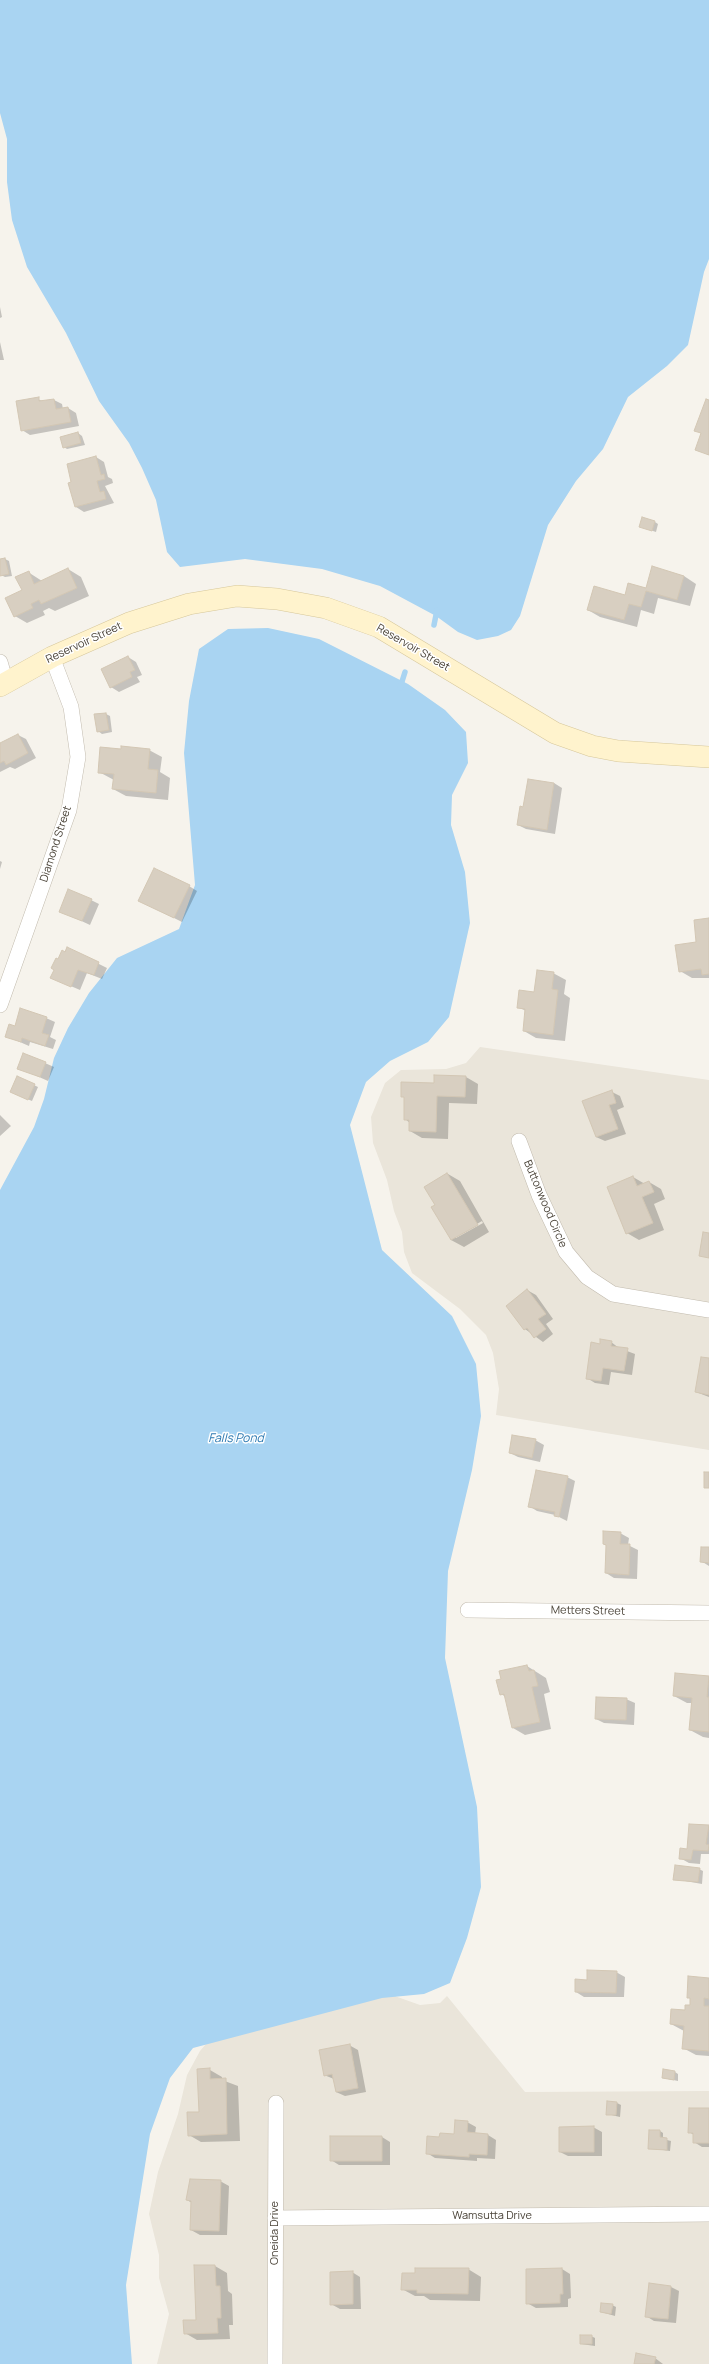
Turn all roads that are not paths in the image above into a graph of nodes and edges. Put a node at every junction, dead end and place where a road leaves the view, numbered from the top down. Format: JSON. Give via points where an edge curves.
{"nodes":[{"id":1,"x":52,"y":657,"type":"junction"},
{"id":2,"x":0,"y":662,"type":"edge"},
{"id":3,"x":3,"y":684,"type":"edge"},
{"id":4,"x":709,"y":757,"type":"edge"},
{"id":5,"x":0,"y":1005,"type":"edge"},
{"id":6,"x":519,"y":1141,"type":"dead end"},
{"id":7,"x":709,"y":1310,"type":"edge"},
{"id":8,"x":468,"y":1610,"type":"dead end"},
{"id":9,"x":709,"y":1613,"type":"edge"},
{"id":10,"x":276,"y":2103,"type":"dead end"},
{"id":11,"x":709,"y":2214,"type":"edge"},
{"id":12,"x":275,"y":2218,"type":"junction"},
{"id":13,"x":274,"y":2364,"type":"edge"}],
"edges":[{"from":1,"to":3,"type":"street","name":"Reservoir Street"},
{"from":1,"to":4,"type":"street","name":"Reservoir Street","via":[[129,623],[189,604],[237,596],[277,599],[326,608],[379,627],[555,733],[592,746],[618,751]]},
{"from":1,"to":5,"type":"street","name":"Diamond Street","via":[[71,707],[78,757],[69,810]]},
{"from":2,"to":3,"type":"street"},
{"from":6,"to":7,"type":"street","name":"Buttonwood Circle","via":[[539,1195],[566,1252],[586,1278],[614,1294]]},
{"from":8,"to":9,"type":"street","name":"Metters Street"},
{"from":10,"to":12,"type":"street","name":"Oneida Drive"},
{"from":11,"to":12,"type":"street","name":"Wamsutta Drive"},
{"from":12,"to":13,"type":"street","name":"Oneida Drive"}]}
